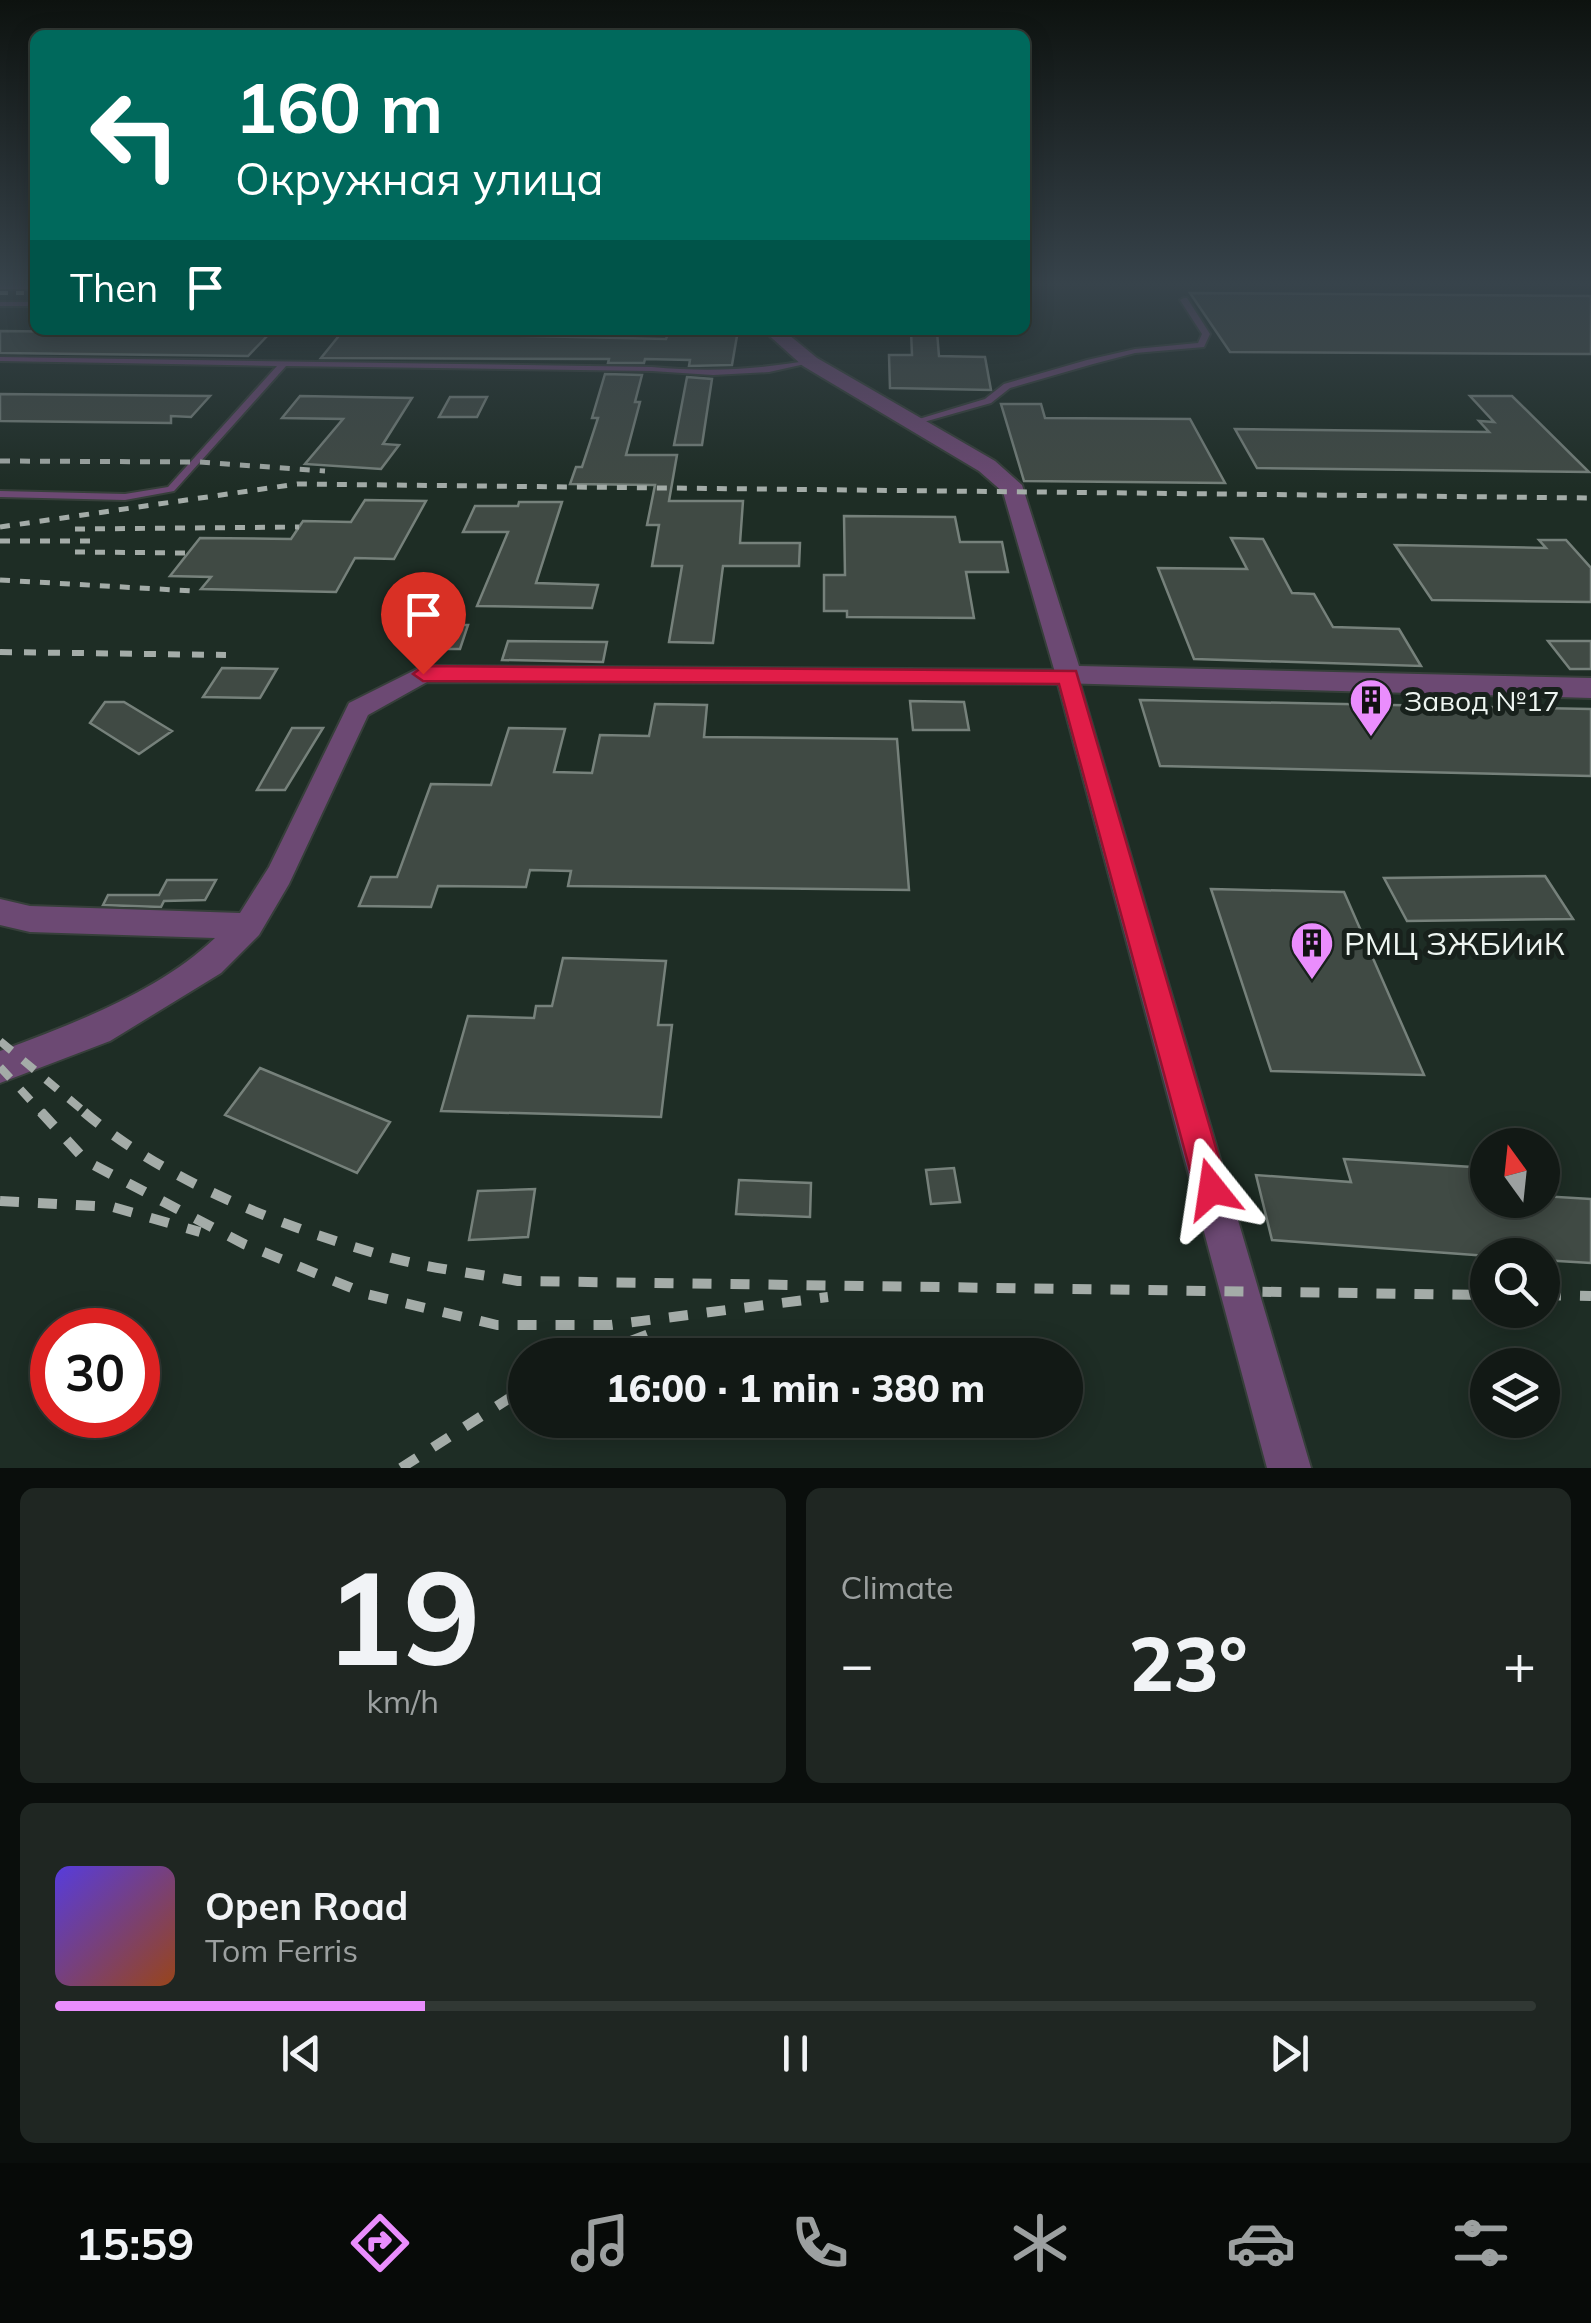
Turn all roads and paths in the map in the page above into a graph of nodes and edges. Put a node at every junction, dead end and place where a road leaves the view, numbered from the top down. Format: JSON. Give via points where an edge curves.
{"nodes":[{"id":1,"x":798,"y":352,"type":"edge"},
{"id":2,"x":1129,"y":352,"type":"edge"},
{"id":3,"x":0,"y":359,"type":"edge"},
{"id":4,"x":285,"y":362,"type":"junction"},
{"id":5,"x":810,"y":362,"type":"junction"},
{"id":6,"x":913,"y":422,"type":"junction"},
{"id":7,"x":0,"y":494,"type":"edge"},
{"id":8,"x":1068,"y":676,"type":"junction"},
{"id":9,"x":1591,"y":688,"type":"edge"},
{"id":10,"x":0,"y":912,"type":"edge"},
{"id":11,"x":248,"y":926,"type":"junction"},
{"id":12,"x":0,"y":1067,"type":"edge"},
{"id":13,"x":1289,"y":1468,"type":"edge"}],
"edges":[{"from":1,"to":5,"type":"street"},
{"from":2,"to":6,"type":"lane","via":[[1007,386],[988,401]]},
{"from":3,"to":4,"type":"lane"},
{"from":4,"to":5,"type":"lane","via":[[652,369],[713,376]]},
{"from":4,"to":7,"type":"lane","via":[[172,489],[125,497]]},
{"from":5,"to":6,"type":"street"},
{"from":6,"to":8,"type":"street","via":[[1014,490]]},
{"from":8,"to":9,"type":"street"},
{"from":8,"to":11,"type":"street","via":[[423,674],[358,709]]},
{"from":8,"to":13,"type":"street"},
{"from":10,"to":11,"type":"street","via":[[30,919]]},
{"from":11,"to":12,"type":"street","via":[[210,962],[99,1030]]}]}
